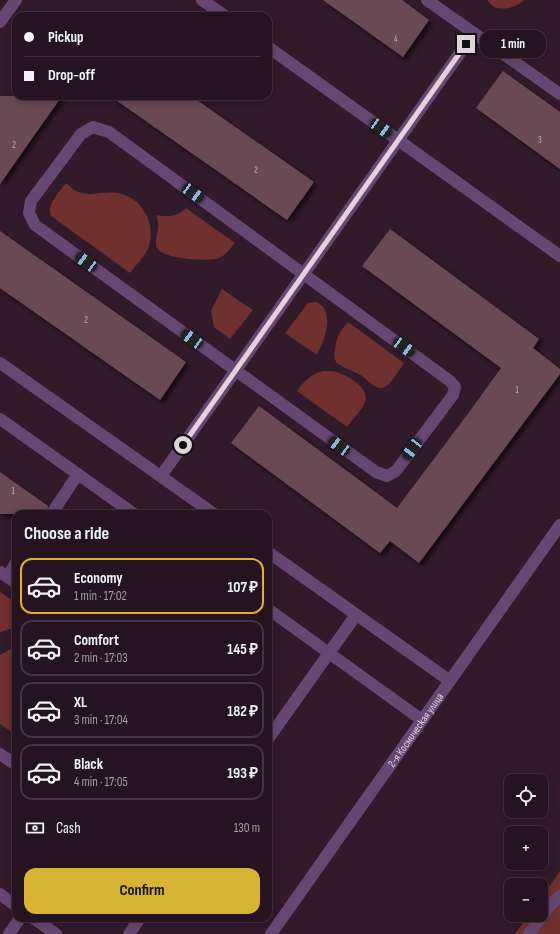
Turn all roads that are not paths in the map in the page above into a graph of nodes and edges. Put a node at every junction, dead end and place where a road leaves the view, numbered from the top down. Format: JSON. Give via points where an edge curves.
{"nodes":[{"id":1,"x":16,"y":0,"type":"edge"},
{"id":2,"x":202,"y":0,"type":"edge"},
{"id":3,"x":427,"y":0,"type":"edge"},
{"id":4,"x":219,"y":12,"type":"edge"},
{"id":5,"x":0,"y":22,"type":"edge"},
{"id":6,"x":474,"y":33,"type":"junction"},
{"id":7,"x":272,"y":50,"type":"edge"},
{"id":8,"x":560,"y":94,"type":"edge"},
{"id":9,"x":398,"y":140,"type":"junction"},
{"id":10,"x":560,"y":256,"type":"edge"},
{"id":11,"x":304,"y":274,"type":"junction"},
{"id":12,"x":0,"y":363,"type":"edge"},
{"id":13,"x":235,"y":370,"type":"junction"},
{"id":14,"x":0,"y":419,"type":"edge"},
{"id":15,"x":78,"y":474,"type":"junction"},
{"id":16,"x":161,"y":476,"type":"junction"},
{"id":17,"x":54,"y":510,"type":"dead end"},
{"id":18,"x":128,"y":510,"type":"edge"},
{"id":19,"x":208,"y":510,"type":"edge"},
{"id":20,"x":560,"y":525,"type":"edge"},
{"id":21,"x":272,"y":555,"type":"edge"},
{"id":22,"x":272,"y":613,"type":"edge"},
{"id":23,"x":356,"y":615,"type":"junction"},
{"id":24,"x":329,"y":653,"type":"junction"},
{"id":25,"x":450,"y":681,"type":"junction"},
{"id":26,"x":422,"y":720,"type":"junction"},
{"id":27,"x":272,"y":733,"type":"edge"},
{"id":28,"x":0,"y":754,"type":"edge"},
{"id":29,"x":12,"y":762,"type":"edge"},
{"id":30,"x":0,"y":894,"type":"edge"},
{"id":31,"x":560,"y":896,"type":"edge"},
{"id":32,"x":12,"y":903,"type":"edge"},
{"id":33,"x":17,"y":922,"type":"edge"},
{"id":34,"x":39,"y":922,"type":"edge"},
{"id":35,"x":137,"y":922,"type":"edge"},
{"id":36,"x":9,"y":934,"type":"edge"},
{"id":37,"x":56,"y":934,"type":"edge"},
{"id":38,"x":129,"y":934,"type":"edge"},
{"id":39,"x":271,"y":934,"type":"edge"},
{"id":40,"x":529,"y":934,"type":"edge"}],
"edges":[{"from":1,"to":5,"type":"street"},
{"from":2,"to":4,"type":"street"},
{"from":3,"to":6,"type":"street"},
{"from":6,"to":8,"type":"street"},
{"from":6,"to":9,"type":"street"},
{"from":7,"to":9,"type":"street"},
{"from":9,"to":10,"type":"street"},
{"from":9,"to":11,"type":"street"},
{"from":11,"to":13,"type":"street"},
{"from":11,"to":13,"type":"street","via":[[450,381],[455,387],[452,395],[396,471],[387,476],[376,472]]},
{"from":11,"to":13,"type":"street","via":[[109,132],[93,127],[81,134],[32,201],[29,213],[35,225]]},
{"from":12,"to":16,"type":"street"},
{"from":13,"to":16,"type":"street"},
{"from":14,"to":15,"type":"street"},
{"from":15,"to":17,"type":"street"},
{"from":15,"to":18,"type":"street"},
{"from":16,"to":19,"type":"street"},
{"from":20,"to":25,"type":"street","name":"2-я Космическая улица"},
{"from":21,"to":23,"type":"street"},
{"from":22,"to":24,"type":"street"},
{"from":23,"to":24,"type":"street"},
{"from":23,"to":25,"type":"street"},
{"from":24,"to":26,"type":"street"},
{"from":24,"to":27,"type":"street"},
{"from":25,"to":26,"type":"street","name":"2-я Космическая улица"},
{"from":26,"to":39,"type":"street","name":"2-я Космическая улица"},
{"from":28,"to":29,"type":"street"},
{"from":30,"to":32,"type":"street"},
{"from":31,"to":40,"type":"street","via":[[550,905]]},
{"from":33,"to":36,"type":"street"},
{"from":34,"to":37,"type":"street"},
{"from":35,"to":38,"type":"street"}]}
